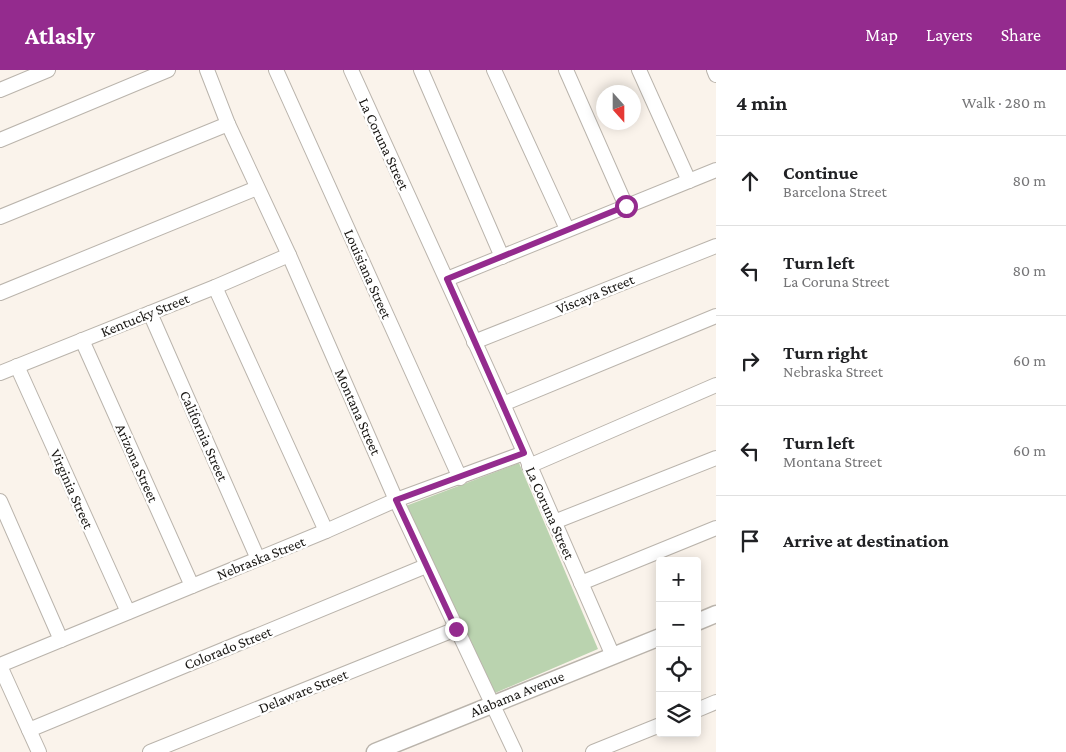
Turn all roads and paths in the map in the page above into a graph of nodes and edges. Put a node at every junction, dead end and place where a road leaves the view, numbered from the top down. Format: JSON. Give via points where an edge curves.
{"nodes":[{"id":1,"x":48,"y":70,"type":"edge"},
{"id":2,"x":168,"y":70,"type":"edge"},
{"id":3,"x":207,"y":70,"type":"edge"},
{"id":4,"x":276,"y":70,"type":"edge"},
{"id":5,"x":350,"y":70,"type":"edge"},
{"id":6,"x":421,"y":70,"type":"edge"},
{"id":7,"x":494,"y":70,"type":"edge"},
{"id":8,"x":566,"y":70,"type":"edge"},
{"id":9,"x":639,"y":70,"type":"edge"},
{"id":10,"x":714,"y":70,"type":"edge"},
{"id":11,"x":716,"y":75,"type":"edge"},
{"id":12,"x":0,"y":90,"type":"edge"},
{"id":13,"x":228,"y":124,"type":"junction"},
{"id":14,"x":0,"y":140,"type":"edge"},
{"id":15,"x":716,"y":170,"type":"edge"},
{"id":16,"x":689,"y":180,"type":"junction"},
{"id":17,"x":258,"y":188,"type":"junction"},
{"id":18,"x":626,"y":206,"type":"junction"},
{"id":19,"x":0,"y":217,"type":"edge"},
{"id":20,"x":567,"y":230,"type":"junction"},
{"id":21,"x":716,"y":246,"type":"edge"},
{"id":22,"x":288,"y":255,"type":"junction"},
{"id":23,"x":502,"y":257,"type":"junction"},
{"id":24,"x":447,"y":279,"type":"junction"},
{"id":25,"x":215,"y":287,"type":"junction"},
{"id":26,"x":0,"y":293,"type":"edge"},
{"id":27,"x":150,"y":313,"type":"junction"},
{"id":28,"x":716,"y":316,"type":"edge"},
{"id":29,"x":82,"y":340,"type":"junction"},
{"id":30,"x":474,"y":342,"type":"junction"},
{"id":31,"x":17,"y":366,"type":"junction"},
{"id":32,"x":0,"y":373,"type":"edge"},
{"id":33,"x":716,"y":385,"type":"edge"},
{"id":34,"x":503,"y":404,"type":"junction"},
{"id":35,"x":716,"y":458,"type":"edge"},
{"id":36,"x":526,"y":459,"type":"junction"},
{"id":37,"x":460,"y":478,"type":"junction"},
{"id":38,"x":396,"y":500,"type":"junction"},
{"id":39,"x":0,"y":501,"type":"edge"},
{"id":40,"x":554,"y":522,"type":"junction"},
{"id":41,"x":716,"y":528,"type":"edge"},
{"id":42,"x":326,"y":531,"type":"junction"},
{"id":43,"x":258,"y":559,"type":"junction"},
{"id":44,"x":426,"y":566,"type":"junction"},
{"id":45,"x":581,"y":583,"type":"junction"},
{"id":46,"x":192,"y":586,"type":"junction"},
{"id":47,"x":128,"y":612,"type":"junction"},
{"id":48,"x":716,"y":614,"type":"edge"},
{"id":49,"x":701,"y":620,"type":"edge"},
{"id":50,"x":456,"y":629,"type":"junction"},
{"id":51,"x":656,"y":639,"type":"edge"},
{"id":52,"x":61,"y":640,"type":"junction"},
{"id":53,"x":613,"y":656,"type":"junction"},
{"id":54,"x":0,"y":665,"type":"edge"},
{"id":55,"x":716,"y":702,"type":"edge"},
{"id":56,"x":492,"y":704,"type":"junction"},
{"id":57,"x":701,"y":708,"type":"edge"},
{"id":58,"x":656,"y":727,"type":"edge"},
{"id":59,"x":29,"y":730,"type":"junction"},
{"id":60,"x":39,"y":752,"type":"edge"},
{"id":61,"x":150,"y":752,"type":"edge"},
{"id":62,"x":375,"y":752,"type":"edge"},
{"id":63,"x":515,"y":752,"type":"edge"},
{"id":64,"x":593,"y":752,"type":"edge"}],
"edges":[{"from":1,"to":12,"type":"street"},
{"from":2,"to":14,"type":"street"},
{"from":3,"to":13,"type":"street","name":"Montana Street"},
{"from":4,"to":37,"type":"street","name":"Louisiana Street"},
{"from":5,"to":24,"type":"street","name":"La Coruna Street"},
{"from":6,"to":23,"type":"street"},
{"from":7,"to":20,"type":"street"},
{"from":8,"to":18,"type":"street"},
{"from":9,"to":16,"type":"street"},
{"from":10,"to":11,"type":"street"},
{"from":13,"to":17,"type":"street","name":"Montana Street"},
{"from":13,"to":19,"type":"street"},
{"from":15,"to":16,"type":"street"},
{"from":16,"to":18,"type":"street"},
{"from":17,"to":22,"type":"street","name":"Montana Street"},
{"from":17,"to":26,"type":"street"},
{"from":18,"to":20,"type":"street"},
{"from":20,"to":23,"type":"street"},
{"from":21,"to":30,"type":"street","name":"Viscaya Street"},
{"from":22,"to":25,"type":"street","name":"Kentucky Street"},
{"from":22,"to":38,"type":"street","name":"Montana Street"},
{"from":23,"to":24,"type":"street"},
{"from":24,"to":30,"type":"street","name":"La Coruna Street"},
{"from":25,"to":27,"type":"street","name":"Kentucky Street"},
{"from":25,"to":42,"type":"street"},
{"from":27,"to":29,"type":"street","name":"Kentucky Street"},
{"from":27,"to":43,"type":"street","name":"California Street"},
{"from":28,"to":34,"type":"street"},
{"from":29,"to":31,"type":"street","name":"Kentucky Street"},
{"from":29,"to":46,"type":"street","name":"Arizona Street"},
{"from":30,"to":34,"type":"street","name":"La Coruna Street"},
{"from":31,"to":32,"type":"street","name":"Kentucky Street"},
{"from":31,"to":47,"type":"street","name":"Virginia Street"},
{"from":33,"to":36,"type":"street","name":"Nebraska Street"},
{"from":34,"to":36,"type":"street","name":"La Coruna Street"},
{"from":35,"to":40,"type":"street"},
{"from":36,"to":37,"type":"street","name":"Nebraska Street"},
{"from":36,"to":40,"type":"street","name":"La Coruna Street"},
{"from":37,"to":38,"type":"street","name":"Nebraska Street"},
{"from":38,"to":42,"type":"street","name":"Nebraska Street"},
{"from":38,"to":44,"type":"street","name":"Montana Street"},
{"from":39,"to":52,"type":"street"},
{"from":40,"to":45,"type":"street","name":"La Coruna Street"},
{"from":41,"to":45,"type":"street"},
{"from":42,"to":43,"type":"street","name":"Nebraska Street"},
{"from":43,"to":46,"type":"street","name":"Nebraska Street"},
{"from":44,"to":50,"type":"street","name":"Montana Street"},
{"from":44,"to":59,"type":"street","name":"Colorado Street"},
{"from":45,"to":53,"type":"street","name":"La Coruna Street"},
{"from":46,"to":47,"type":"street","name":"Nebraska Street"},
{"from":47,"to":52,"type":"street","name":"Nebraska Street"},
{"from":48,"to":49,"type":"street"},
{"from":50,"to":56,"type":"street","name":"Montana Street"},
{"from":50,"to":61,"type":"street","name":"Delaware Street"},
{"from":51,"to":53,"type":"street","name":"Alabama Avenue"},
{"from":52,"to":54,"type":"street","name":"Nebraska Street"},
{"from":53,"to":56,"type":"street","name":"Alabama Avenue"},
{"from":54,"to":59,"type":"street"},
{"from":55,"to":57,"type":"street"},
{"from":56,"to":62,"type":"street","name":"Alabama Avenue"},
{"from":56,"to":63,"type":"street","name":"Montana Street"},
{"from":58,"to":64,"type":"street"},
{"from":59,"to":60,"type":"street"}]}
